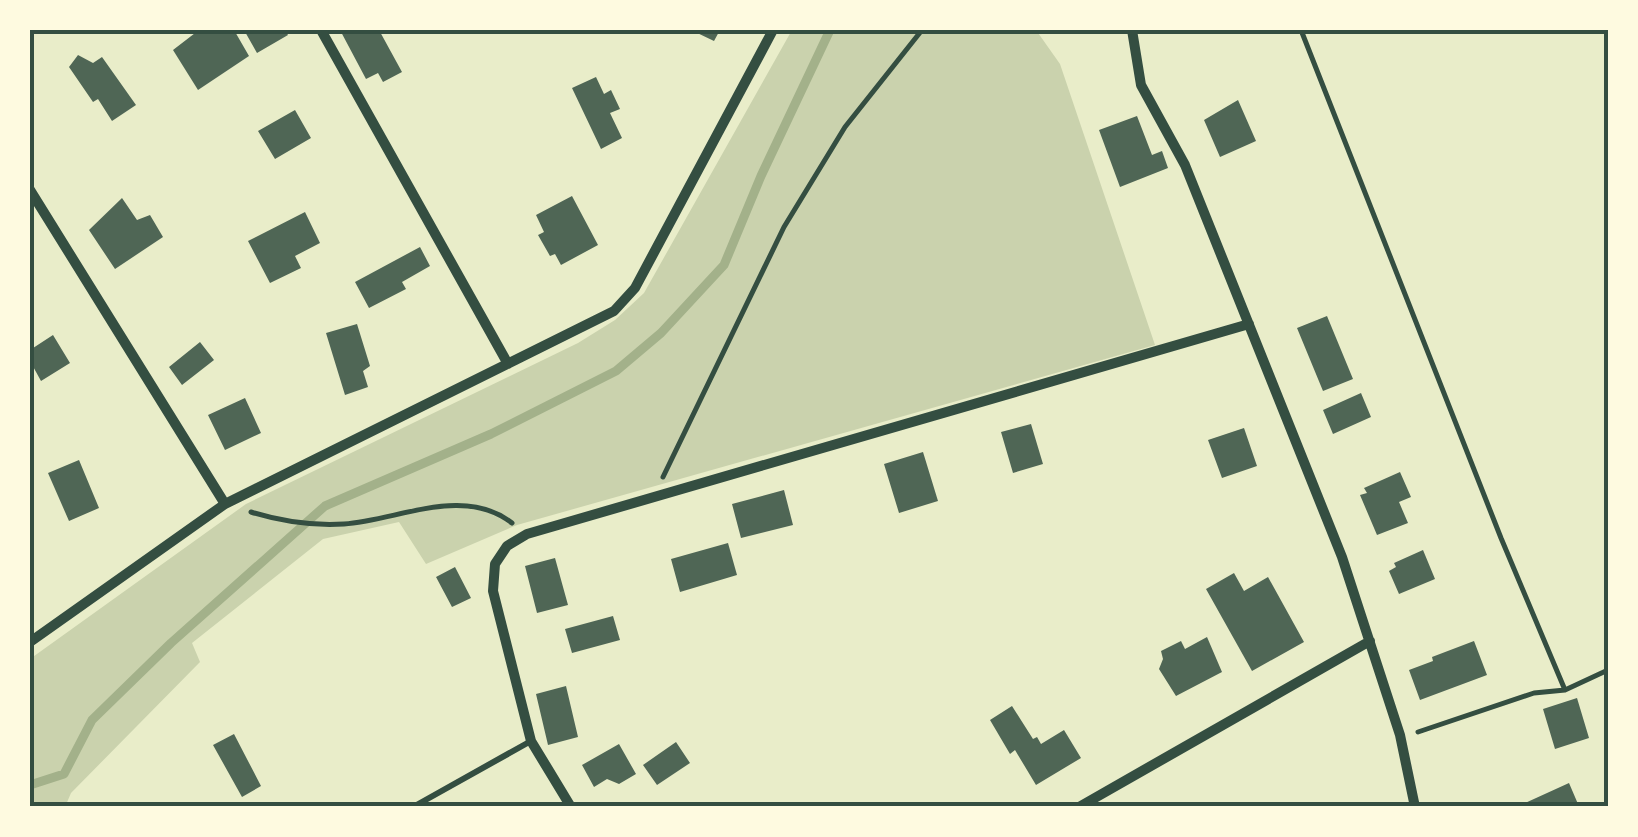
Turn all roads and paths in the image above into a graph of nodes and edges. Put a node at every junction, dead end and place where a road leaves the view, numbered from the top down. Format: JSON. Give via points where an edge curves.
{"nodes":[{"id":1,"x":321,"y":30,"type":"edge"},
{"id":2,"x":773,"y":30,"type":"edge"},
{"id":3,"x":922,"y":30,"type":"edge"},
{"id":4,"x":1132,"y":30,"type":"edge"},
{"id":5,"x":1301,"y":30,"type":"edge"},
{"id":6,"x":30,"y":190,"type":"edge"},
{"id":7,"x":1249,"y":324,"type":"junction"},
{"id":8,"x":508,"y":364,"type":"junction"},
{"id":9,"x":653,"y":497,"type":"junction"},
{"id":10,"x":225,"y":504,"type":"junction"},
{"id":11,"x":527,"y":534,"type":"junction"},
{"id":12,"x":1370,"y":641,"type":"junction"},
{"id":13,"x":30,"y":642,"type":"edge"},
{"id":14,"x":1608,"y":670,"type":"edge"},
{"id":15,"x":1565,"y":690,"type":"junction"},
{"id":16,"x":1400,"y":736,"type":"junction"},
{"id":17,"x":530,"y":741,"type":"junction"},
{"id":18,"x":413,"y":807,"type":"edge"},
{"id":19,"x":571,"y":807,"type":"edge"},
{"id":20,"x":1079,"y":807,"type":"edge"},
{"id":21,"x":1415,"y":807,"type":"edge"}],
"edges":[{"from":1,"to":8,"type":"street"},
{"from":2,"to":8,"type":"street","via":[[636,288],[588,327]]},
{"from":3,"to":9,"type":"path","via":[[845,127],[784,227]]},
{"from":4,"to":7,"type":"street","via":[[1142,85],[1185,165]]},
{"from":5,"to":15,"type":"path"},
{"from":6,"to":10,"type":"street"},
{"from":7,"to":9,"type":"street"},
{"from":7,"to":12,"type":"street"},
{"from":8,"to":10,"type":"street"},
{"from":9,"to":11,"type":"street"},
{"from":10,"to":11,"type":"path","via":[[287,524],[348,524],[468,506],[498,512]]},
{"from":10,"to":13,"type":"street"},
{"from":11,"to":17,"type":"street","via":[[494,564],[494,591]]},
{"from":12,"to":16,"type":"street"},
{"from":12,"to":20,"type":"street"},
{"from":14,"to":15,"type":"path"},
{"from":15,"to":16,"type":"path"},
{"from":16,"to":21,"type":"street"},
{"from":17,"to":18,"type":"lane"},
{"from":17,"to":19,"type":"street"}]}
